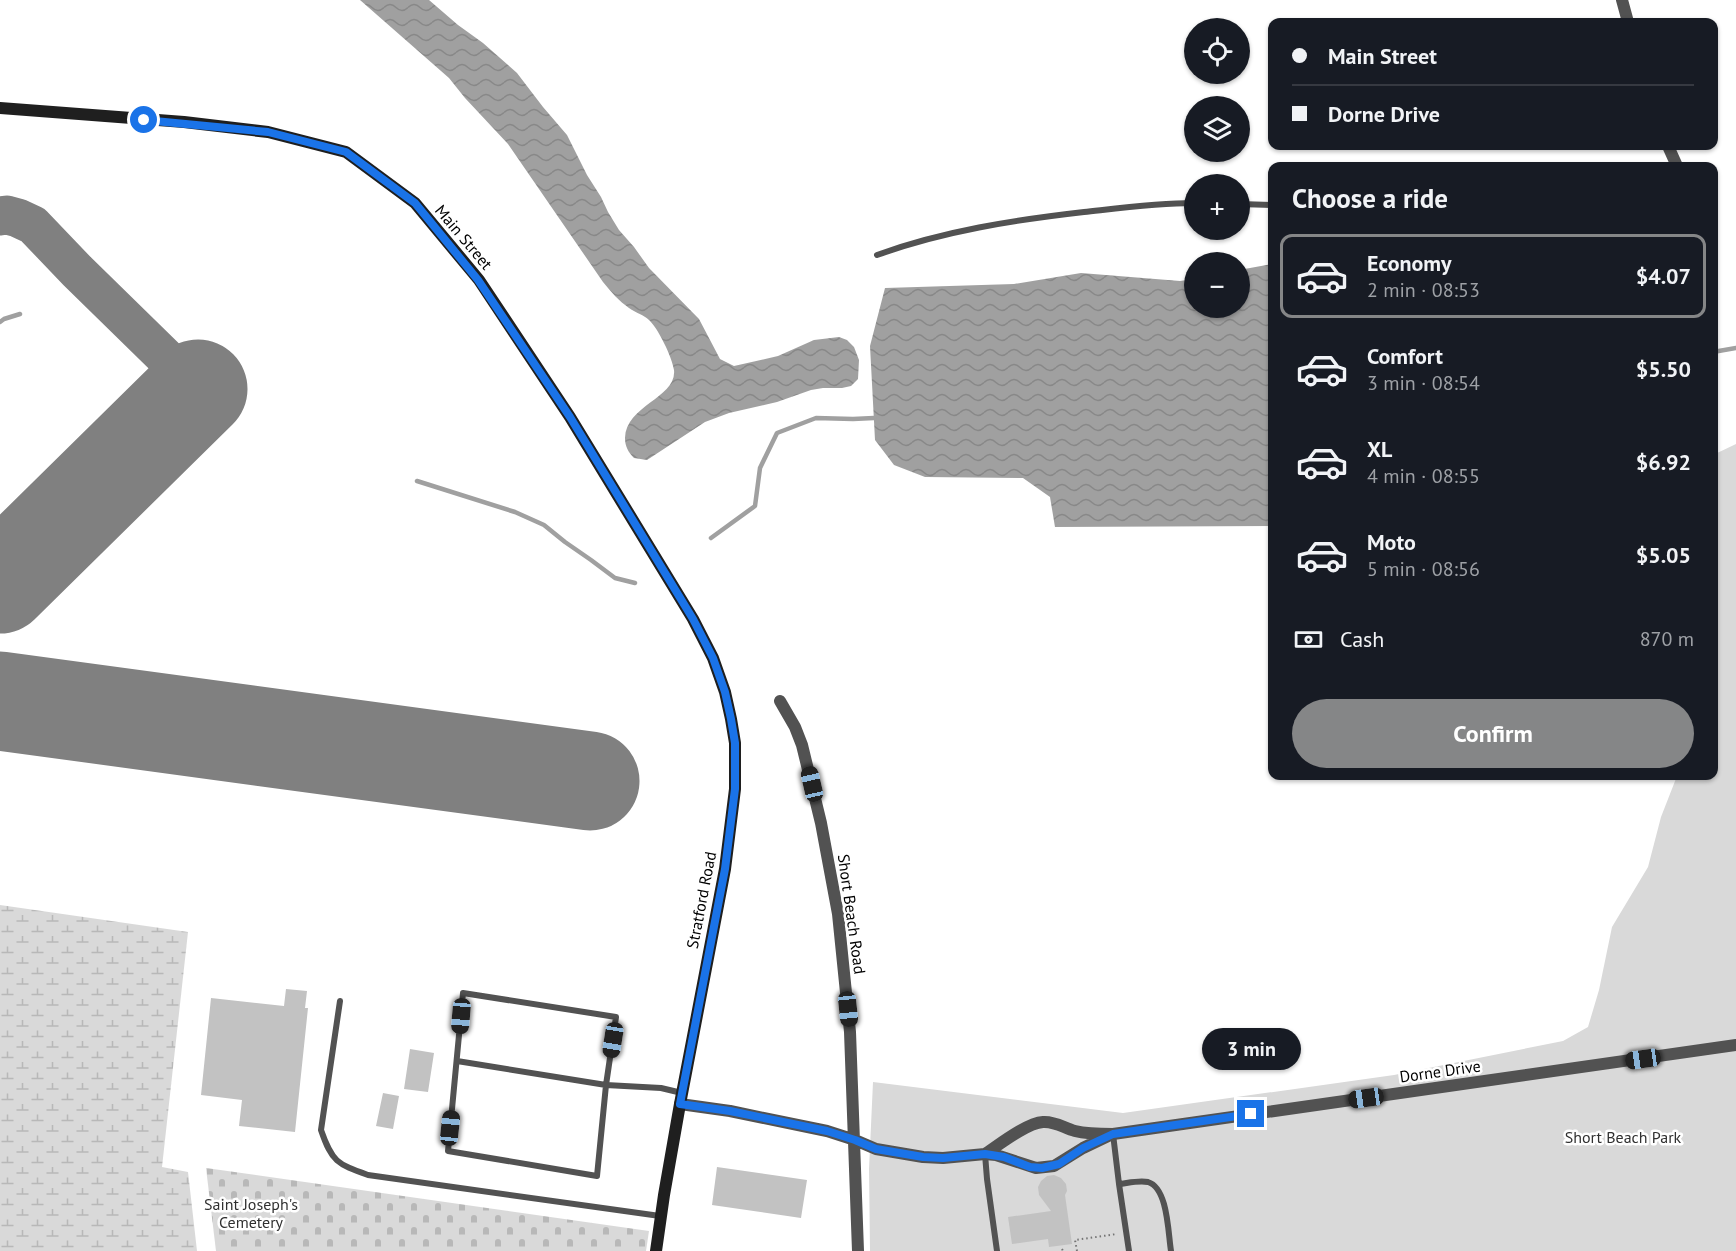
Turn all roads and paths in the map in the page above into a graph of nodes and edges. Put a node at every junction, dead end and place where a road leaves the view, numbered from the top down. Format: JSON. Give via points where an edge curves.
{"nodes":[{"id":1,"x":1622,"y":0,"type":"edge"},
{"id":2,"x":1628,"y":18,"type":"edge"},
{"id":3,"x":0,"y":108,"type":"edge"},
{"id":4,"x":1184,"y":204,"type":"edge"},
{"id":5,"x":1250,"y":204,"type":"edge"},
{"id":6,"x":1268,"y":205,"type":"edge"},
{"id":7,"x":877,"y":255,"type":"dead end"},
{"id":8,"x":663,"y":567,"type":"joint"},
{"id":9,"x":780,"y":701,"type":"dead end"},
{"id":10,"x":340,"y":1000,"type":"dead end"},
{"id":11,"x":1736,"y":1045,"type":"edge"},
{"id":12,"x":458,"y":1061,"type":"junction"},
{"id":13,"x":606,"y":1085,"type":"junction"},
{"id":14,"x":681,"y":1098,"type":"junction"},
{"id":15,"x":1113,"y":1134,"type":"junction"},
{"id":16,"x":855,"y":1140,"type":"junction"},
{"id":17,"x":985,"y":1154,"type":"junction"},
{"id":18,"x":1119,"y":1184,"type":"junction"},
{"id":19,"x":661,"y":1216,"type":"junction"},
{"id":20,"x":1126,"y":1233,"type":"junction"},
{"id":21,"x":656,"y":1251,"type":"edge"},
{"id":22,"x":858,"y":1251,"type":"edge"},
{"id":23,"x":997,"y":1251,"type":"edge"},
{"id":24,"x":1077,"y":1251,"type":"edge"},
{"id":25,"x":1130,"y":1251,"type":"edge"},
{"id":26,"x":1171,"y":1251,"type":"edge"}],
"edges":[{"from":1,"to":2,"type":"street"},
{"from":3,"to":8,"type":"main road","name":"Main Street","via":[[268,132],[346,152],[415,203],[478,280],[570,417]]},
{"from":4,"to":7,"type":"lane","via":[[997,224]]},
{"from":5,"to":6,"type":"lane"},
{"from":8,"to":14,"type":"main road","name":"Stratford Road","via":[[713,658],[731,719],[736,763],[729,841]]},
{"from":9,"to":16,"type":"street","name":"Short Beach Road","via":[[802,745],[838,914],[850,1032]]},
{"from":10,"to":19,"type":"lane","via":[[321,1130],[328,1149],[342,1166],[368,1175]]},
{"from":11,"to":15,"type":"street","name":"Dorne Drive"},
{"from":12,"to":13,"type":"lane"},
{"from":12,"to":13,"type":"lane","via":[[463,993],[616,1017]]},
{"from":12,"to":13,"type":"lane","via":[[448,1151],[597,1176]]},
{"from":13,"to":14,"type":"lane","via":[[661,1088]]},
{"from":14,"to":16,"type":"street"},
{"from":14,"to":19,"type":"main road","name":"Stratford Road"},
{"from":15,"to":17,"type":"street","name":"Dorne Drive","via":[[1047,1168]]},
{"from":15,"to":17,"type":"street","name":"Dorne Drive","via":[[1038,1122]]},
{"from":15,"to":18,"type":"lane"},
{"from":16,"to":17,"type":"street","name":"Dorne Drive","via":[[876,1149],[923,1157]]},
{"from":16,"to":22,"type":"street","name":"Short Beach Road"},
{"from":17,"to":23,"type":"lane"},
{"from":18,"to":20,"type":"lane"},
{"from":18,"to":26,"type":"lane","via":[[1146,1182],[1158,1190],[1163,1199]]},
{"from":19,"to":21,"type":"main road","name":"Stratford Road"},
{"from":20,"to":24,"type":"path","via":[[1075,1240]]},
{"from":20,"to":25,"type":"lane"}]}
